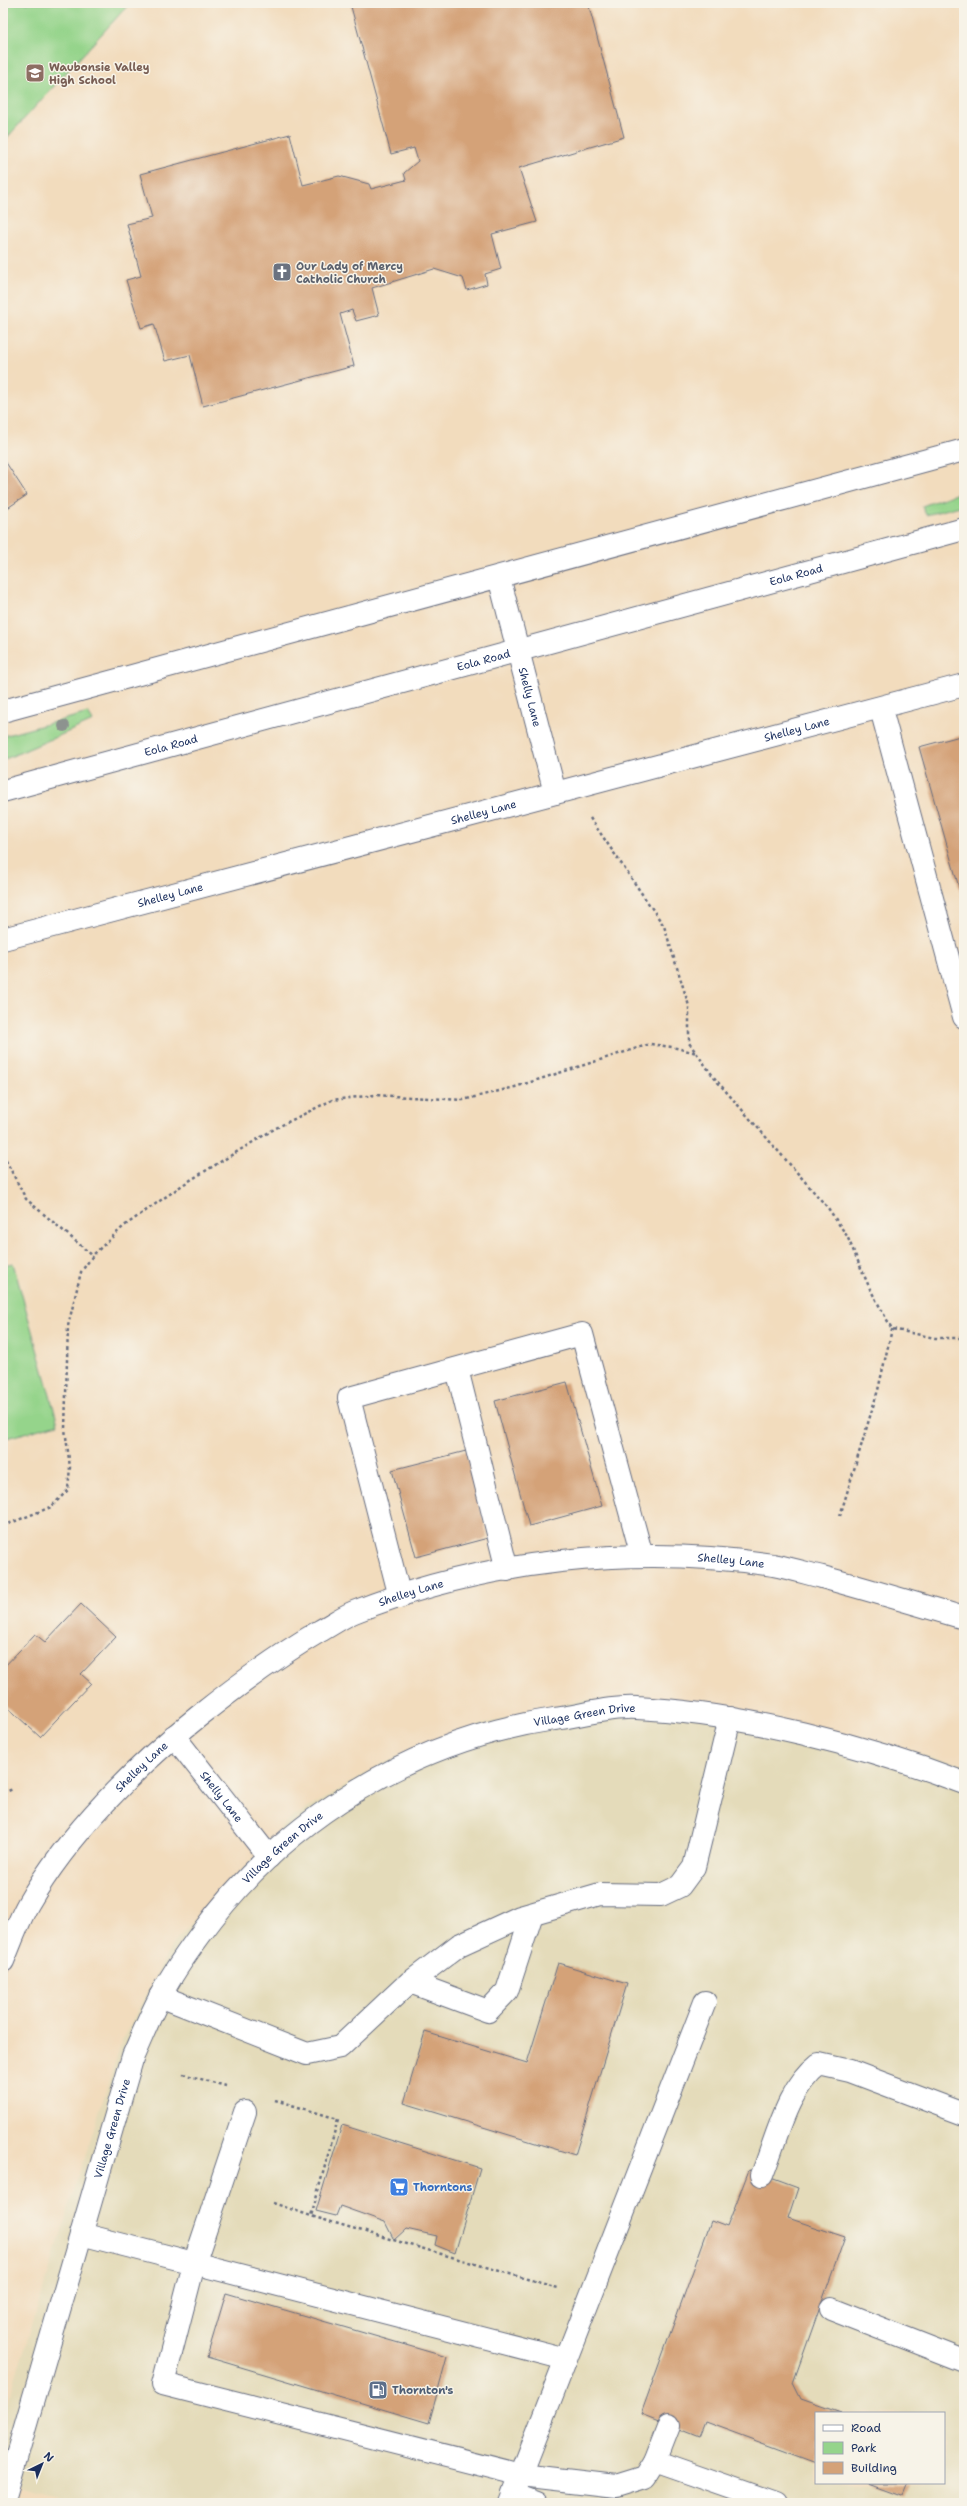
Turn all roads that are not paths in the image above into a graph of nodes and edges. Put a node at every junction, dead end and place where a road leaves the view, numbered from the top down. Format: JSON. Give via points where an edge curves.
{"nodes":[{"id":1,"x":964,"y":450,"type":"edge"},
{"id":2,"x":964,"y":529,"type":"edge"},
{"id":3,"x":499,"y":577,"type":"junction"},
{"id":4,"x":519,"y":650,"type":"junction"},
{"id":5,"x":964,"y":686,"type":"edge"},
{"id":6,"x":881,"y":709,"type":"junction"},
{"id":7,"x":3,"y":711,"type":"edge"},
{"id":8,"x":3,"y":791,"type":"edge"},
{"id":9,"x":555,"y":794,"type":"junction"},
{"id":10,"x":3,"y":939,"type":"edge"},
{"id":11,"x":964,"y":1016,"type":"edge"},
{"id":12,"x":457,"y":1369,"type":"junction"},
{"id":13,"x":642,"y":1556,"type":"junction"},
{"id":14,"x":507,"y":1570,"type":"junction"},
{"id":15,"x":400,"y":1597,"type":"junction"},
{"id":16,"x":964,"y":1618,"type":"edge"},
{"id":17,"x":730,"y":1718,"type":"junction"},
{"id":18,"x":174,"y":1736,"type":"junction"},
{"id":19,"x":964,"y":1783,"type":"edge"},
{"id":20,"x":269,"y":1857,"type":"junction"},
{"id":21,"x":532,"y":1914,"type":"junction"},
{"id":22,"x":3,"y":1961,"type":"edge"},
{"id":23,"x":410,"y":1982,"type":"junction"},
{"id":24,"x":160,"y":1996,"type":"junction"},
{"id":25,"x":705,"y":2002,"type":"dead end"},
{"id":26,"x":246,"y":2112,"type":"dead end"},
{"id":27,"x":964,"y":2114,"type":"edge"},
{"id":28,"x":762,"y":2175,"type":"dead end"},
{"id":29,"x":81,"y":2234,"type":"junction"},
{"id":30,"x":194,"y":2264,"type":"junction"},
{"id":31,"x":831,"y":2309,"type":"dead end"},
{"id":32,"x":566,"y":2359,"type":"junction"},
{"id":33,"x":964,"y":2362,"type":"edge"},
{"id":34,"x":669,"y":2426,"type":"dead end"},
{"id":35,"x":655,"y":2461,"type":"junction"},
{"id":36,"x":515,"y":2491,"type":"edge"},
{"id":37,"x":3,"y":2503,"type":"edge"},
{"id":38,"x":537,"y":2503,"type":"edge"},
{"id":39,"x":775,"y":2503,"type":"edge"}],
"edges":[{"from":1,"to":3,"type":"street"},
{"from":2,"to":4,"type":"street","name":"Eola Road"},
{"from":3,"to":4,"type":"street","name":"Shelly Lane"},
{"from":3,"to":7,"type":"street"},
{"from":4,"to":8,"type":"street","name":"Eola Road"},
{"from":4,"to":9,"type":"street","name":"Shelly Lane"},
{"from":5,"to":6,"type":"street","name":"Shelley Lane"},
{"from":6,"to":9,"type":"street","name":"Shelley Lane"},
{"from":6,"to":11,"type":"street"},
{"from":9,"to":10,"type":"street","name":"Shelley Lane"},
{"from":12,"to":13,"type":"street","via":[[582,1334]]},
{"from":12,"to":14,"type":"street"},
{"from":12,"to":15,"type":"street","via":[[349,1398]]},
{"from":13,"to":14,"type":"street","name":"Shelley Lane","via":[[595,1558]]},
{"from":13,"to":16,"type":"street","name":"Shelley Lane","via":[[774,1565]]},
{"from":14,"to":15,"type":"street","name":"Shelley Lane","via":[[436,1585]]},
{"from":15,"to":18,"type":"street","name":"Shelley Lane","via":[[352,1613],[285,1651]]},
{"from":17,"to":19,"type":"street","name":"Village Green Drive","via":[[831,1741]]},
{"from":17,"to":20,"type":"street","name":"Village Green Drive","via":[[635,1707],[533,1722],[478,1735],[430,1753],[381,1776],[336,1803],[295,1833]]},
{"from":17,"to":21,"type":"street","via":[[694,1867],[680,1886],[661,1895],[600,1894]]},
{"from":18,"to":20,"type":"street","name":"Shelly Lane"},
{"from":18,"to":22,"type":"street","name":"Shelley Lane","via":[[111,1798],[58,1857],[27,1905]]},
{"from":20,"to":24,"type":"street","name":"Village Green Drive","via":[[217,1911]]},
{"from":21,"to":23,"type":"street","via":[[459,1945]]},
{"from":21,"to":23,"type":"street","via":[[507,1991],[488,2011]]},
{"from":23,"to":24,"type":"street","via":[[340,2047],[306,2054]]},
{"from":24,"to":29,"type":"street","name":"Village Green Drive","via":[[133,2056]]},
{"from":25,"to":32,"type":"street"},
{"from":26,"to":30,"type":"street"},
{"from":27,"to":28,"type":"street","via":[[850,2071],[819,2064],[808,2072],[796,2090]]},
{"from":29,"to":30,"type":"street"},
{"from":29,"to":37,"type":"street","name":"Village Green Drive"},
{"from":30,"to":32,"type":"street"},
{"from":30,"to":36,"type":"street","via":[[163,2384]]},
{"from":31,"to":33,"type":"street"},
{"from":32,"to":36,"type":"street"},
{"from":34,"to":35,"type":"street"},
{"from":35,"to":36,"type":"street","via":[[645,2477],[616,2486]]},
{"from":35,"to":39,"type":"street"},
{"from":36,"to":38,"type":"street"}]}
